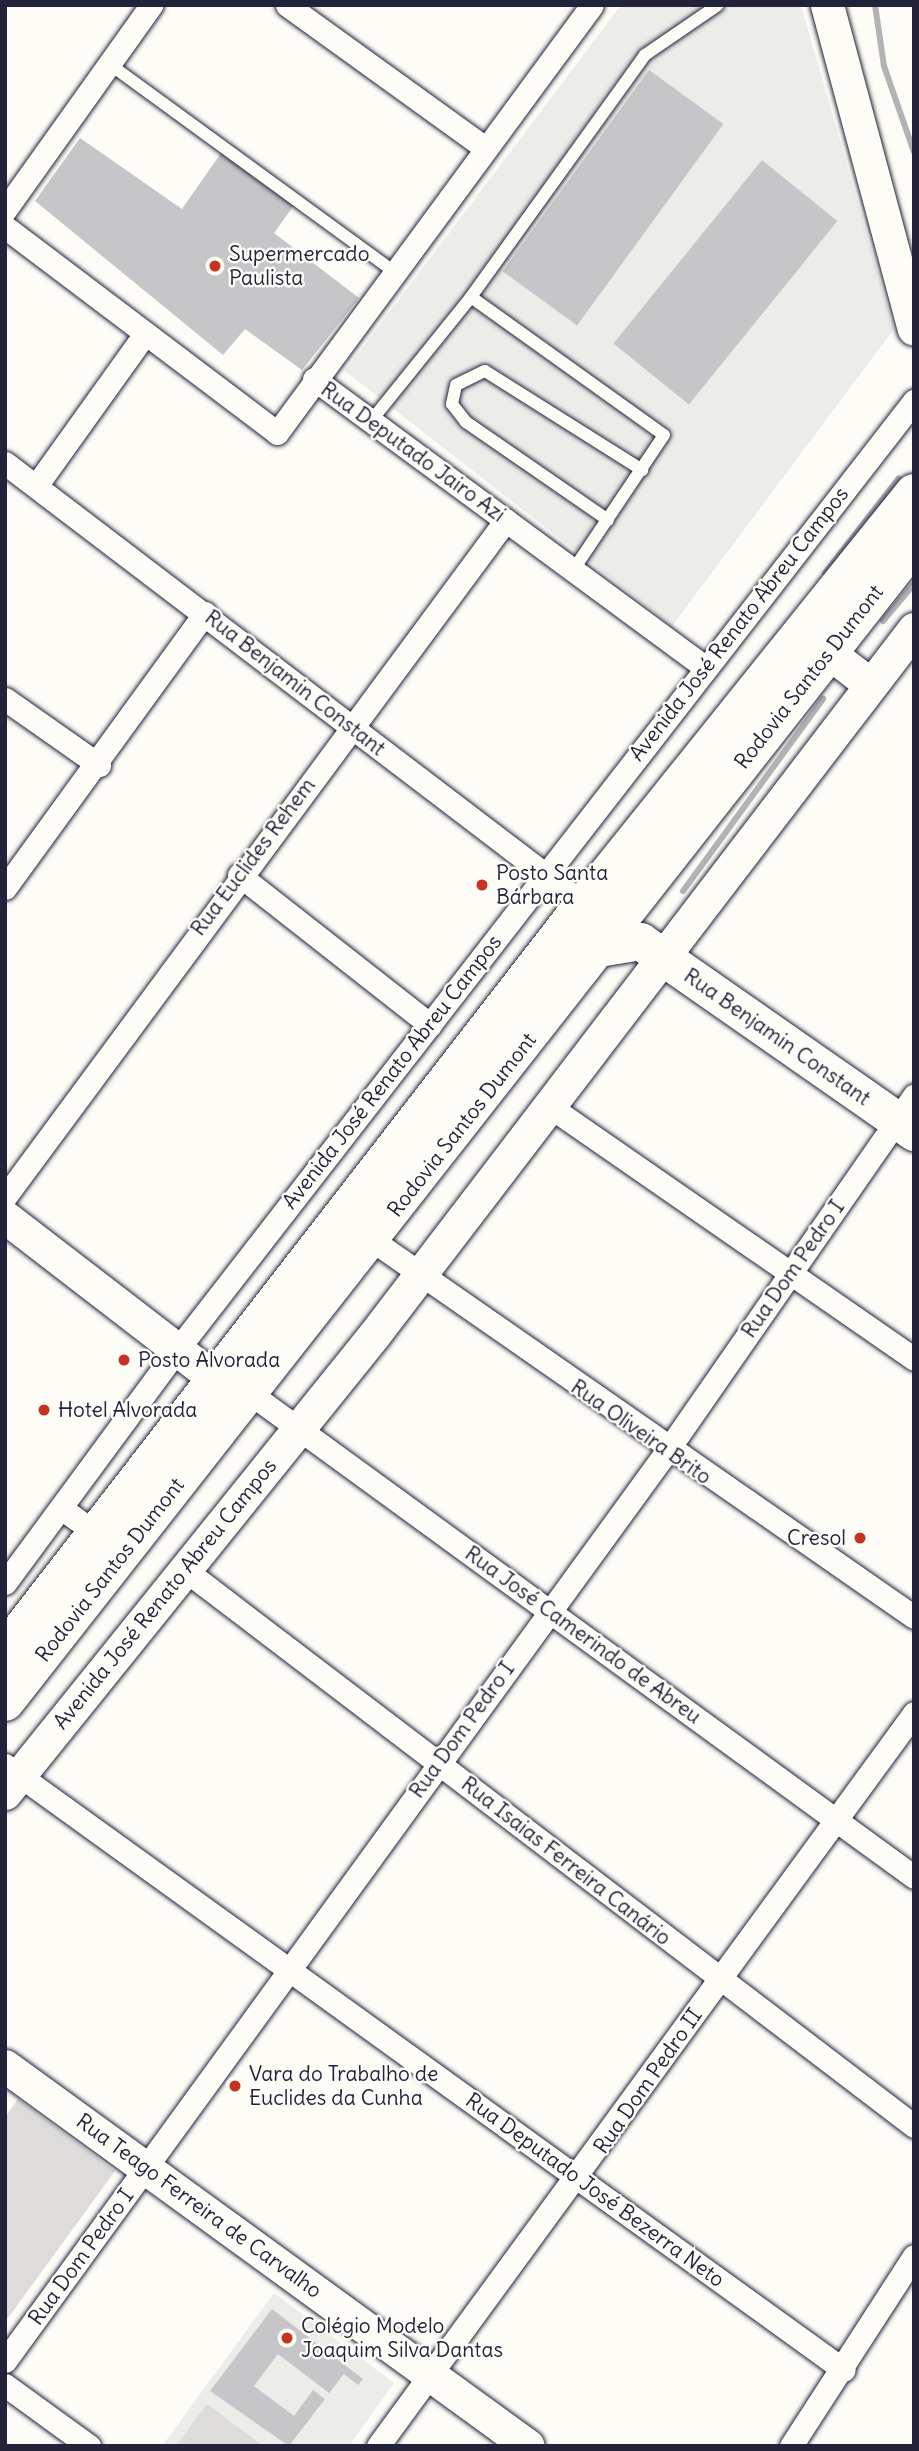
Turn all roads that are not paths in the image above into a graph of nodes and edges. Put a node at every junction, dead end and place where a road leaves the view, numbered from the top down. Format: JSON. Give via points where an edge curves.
{"nodes":[{"id":1,"x":151,"y":5,"type":"edge"},
{"id":2,"x":287,"y":5,"type":"edge"},
{"id":3,"x":592,"y":5,"type":"edge"},
{"id":4,"x":719,"y":5,"type":"edge"},
{"id":5,"x":827,"y":5,"type":"edge"},
{"id":6,"x":108,"y":63,"type":"junction"},
{"id":7,"x":485,"y":148,"type":"junction"},
{"id":8,"x":5,"y":210,"type":"edge"},
{"id":9,"x":5,"y":227,"type":"edge"},
{"id":10,"x":393,"y":271,"type":"junction"},
{"id":11,"x":471,"y":297,"type":"junction"},
{"id":12,"x":914,"y":329,"type":"edge"},
{"id":13,"x":145,"y":334,"type":"junction"},
{"id":14,"x":314,"y":379,"type":"junction"},
{"id":15,"x":914,"y":401,"type":"edge"},
{"id":16,"x":370,"y":421,"type":"junction"},
{"id":17,"x":5,"y":463,"type":"edge"},
{"id":18,"x":642,"y":470,"type":"junction"},
{"id":19,"x":36,"y":486,"type":"junction"},
{"id":20,"x":914,"y":493,"type":"edge"},
{"id":21,"x":506,"y":520,"type":"junction"},
{"id":22,"x":608,"y":520,"type":"junction"},
{"id":23,"x":914,"y":544,"type":"edge"},
{"id":24,"x":574,"y":569,"type":"junction"},
{"id":25,"x":205,"y":613,"type":"junction"},
{"id":26,"x":914,"y":629,"type":"edge"},
{"id":27,"x":828,"y":652,"type":"junction"},
{"id":28,"x":704,"y":667,"type":"junction"},
{"id":29,"x":872,"y":685,"type":"junction"},
{"id":30,"x":5,"y":698,"type":"edge"},
{"id":31,"x":352,"y":726,"type":"junction"},
{"id":32,"x":99,"y":765,"type":"junction"},
{"id":33,"x":544,"y":873,"type":"junction"},
{"id":34,"x":239,"y":874,"type":"junction"},
{"id":35,"x":5,"y":888,"type":"edge"},
{"id":36,"x":597,"y":903,"type":"junction"},
{"id":37,"x":598,"y":948,"type":"junction"},
{"id":38,"x":650,"y":948,"type":"junction"},
{"id":39,"x":430,"y":1026,"type":"junction"},
{"id":40,"x":549,"y":1106,"type":"junction"},
{"id":41,"x":908,"y":1116,"type":"edge"},
{"id":42,"x":5,"y":1197,"type":"edge"},
{"id":43,"x":5,"y":1217,"type":"edge"},
{"id":44,"x":372,"y":1240,"type":"junction"},
{"id":45,"x":790,"y":1274,"type":"junction"},
{"id":46,"x":419,"y":1276,"type":"junction"},
{"id":47,"x":177,"y":1350,"type":"junction"},
{"id":48,"x":914,"y":1359,"type":"edge"},
{"id":49,"x":234,"y":1387,"type":"junction"},
{"id":50,"x":298,"y":1429,"type":"junction"},
{"id":51,"x":667,"y":1451,"type":"junction"},
{"id":52,"x":61,"y":1508,"type":"junction"},
{"id":53,"x":97,"y":1534,"type":"junction"},
{"id":54,"x":185,"y":1570,"type":"junction"},
{"id":55,"x":5,"y":1583,"type":"edge"},
{"id":56,"x":550,"y":1609,"type":"junction"},
{"id":57,"x":914,"y":1617,"type":"edge"},
{"id":58,"x":5,"y":1651,"type":"edge"},
{"id":59,"x":5,"y":1702,"type":"edge"},
{"id":60,"x":914,"y":1713,"type":"edge"},
{"id":61,"x":438,"y":1762,"type":"junction"},
{"id":62,"x":10,"y":1778,"type":"edge"},
{"id":63,"x":836,"y":1820,"type":"junction"},
{"id":64,"x":914,"y":1877,"type":"edge"},
{"id":65,"x":289,"y":1972,"type":"junction"},
{"id":66,"x":720,"y":1980,"type":"junction"},
{"id":67,"x":8,"y":2073,"type":"edge"},
{"id":68,"x":914,"y":2126,"type":"edge"},
{"id":69,"x":145,"y":2168,"type":"junction"},
{"id":70,"x":580,"y":2177,"type":"junction"},
{"id":71,"x":914,"y":2256,"type":"edge"},
{"id":72,"x":5,"y":2361,"type":"edge"},
{"id":73,"x":844,"y":2370,"type":"junction"},
{"id":74,"x":432,"y":2374,"type":"junction"},
{"id":75,"x":5,"y":2385,"type":"edge"},
{"id":76,"x":89,"y":2446,"type":"edge"},
{"id":77,"x":378,"y":2446,"type":"edge"},
{"id":78,"x":528,"y":2446,"type":"edge"},
{"id":79,"x":791,"y":2446,"type":"edge"}],
"edges":[{"from":1,"to":6,"type":"street"},
{"from":2,"to":7,"type":"street"},
{"from":3,"to":7,"type":"street"},
{"from":4,"to":11,"type":"lane","via":[[645,55]]},
{"from":5,"to":12,"type":"main road"},
{"from":6,"to":8,"type":"street"},
{"from":6,"to":10,"type":"lane"},
{"from":7,"to":10,"type":"street"},
{"from":9,"to":13,"type":"street","name":"Rua Deputado Jairo Azi"},
{"from":10,"to":14,"type":"street"},
{"from":11,"to":16,"type":"lane"},
{"from":11,"to":18,"type":"lane","via":[[663,432]]},
{"from":13,"to":14,"type":"street","name":"Rua Deputado Jairo Azi","via":[[277,433]]},
{"from":13,"to":19,"type":"street"},
{"from":14,"to":16,"type":"street","name":"Rua Deputado Jairo Azi"},
{"from":15,"to":28,"type":"street","name":"Avenida José Renato Abreu Campos"},
{"from":16,"to":21,"type":"street","name":"Rua Deputado Jairo Azi"},
{"from":17,"to":19,"type":"street","name":"Rua Benjamin Constant"},
{"from":18,"to":22,"type":"lane"},
{"from":18,"to":22,"type":"lane","via":[[485,371],[456,385],[452,404],[466,422]]},
{"from":19,"to":25,"type":"street","name":"Rua Benjamin Constant"},
{"from":20,"to":36,"type":"highway","name":"Rodovia Santos Dumont"},
{"from":21,"to":24,"type":"street","name":"Rua Deputado Jairo Azi"},
{"from":21,"to":31,"type":"street","name":"Rua Euclides Rehem"},
{"from":22,"to":24,"type":"lane"},
{"from":23,"to":27,"type":"highway","name":"Rodovia Santos Dumont"},
{"from":24,"to":28,"type":"street","name":"Rua Deputado Jairo Azi"},
{"from":25,"to":31,"type":"street","name":"Rua Benjamin Constant"},
{"from":25,"to":32,"type":"street"},
{"from":26,"to":29,"type":"main road","name":"Avenida José Renato Abreu Campos"},
{"from":27,"to":29,"type":"main road"},
{"from":27,"to":36,"type":"highway","name":"Rodovia Santos Dumont"},
{"from":28,"to":33,"type":"street","name":"Avenida José Renato Abreu Campos"},
{"from":29,"to":38,"type":"main road","name":"Avenida José Renato Abreu Campos"},
{"from":30,"to":32,"type":"street"},
{"from":31,"to":33,"type":"street","name":"Rua Benjamin Constant"},
{"from":31,"to":34,"type":"street","name":"Rua Euclides Rehem"},
{"from":32,"to":35,"type":"street"},
{"from":33,"to":36,"type":"street","name":"Rua Benjamin Constant"},
{"from":33,"to":39,"type":"street","name":"Avenida José Renato Abreu Campos"},
{"from":34,"to":39,"type":"street"},
{"from":34,"to":42,"type":"street","name":"Rua Euclides Rehem"},
{"from":36,"to":37,"type":"highway","name":"Rodovia Santos Dumont"},
{"from":36,"to":37,"type":"main road","name":"Rua Benjamin Constant"},
{"from":36,"to":38,"type":"main road"},
{"from":36,"to":49,"type":"highway","name":"Rodovia Santos Dumont"},
{"from":37,"to":38,"type":"main road"},
{"from":37,"to":44,"type":"highway","name":"Rodovia Santos Dumont"},
{"from":38,"to":40,"type":"main road","name":"Avenida José Renato Abreu Campos"},
{"from":38,"to":41,"type":"main road","name":"Rua Benjamin Constant"},
{"from":39,"to":47,"type":"street","name":"Avenida José Renato Abreu Campos"},
{"from":40,"to":45,"type":"street"},
{"from":40,"to":46,"type":"main road","name":"Avenida José Renato Abreu Campos"},
{"from":41,"to":45,"type":"street","name":"Rua Dom Pedro I"},
{"from":43,"to":47,"type":"main road","name":"Rua José Camerindo de Abreu"},
{"from":44,"to":46,"type":"street","name":"Rua Oliveira Brito"},
{"from":44,"to":49,"type":"highway","name":"Rodovia Santos Dumont"},
{"from":45,"to":48,"type":"street"},
{"from":45,"to":51,"type":"street","name":"Rua Dom Pedro I"},
{"from":46,"to":50,"type":"main road","name":"Avenida José Renato Abreu Campos"},
{"from":46,"to":51,"type":"street","name":"Rua Oliveira Brito"},
{"from":47,"to":49,"type":"main road","name":"Rua José Camerindo de Abreu"},
{"from":47,"to":52,"type":"street","name":"Avenida José Renato Abreu Campos"},
{"from":49,"to":50,"type":"street","name":"Rua José Camerindo de Abreu"},
{"from":49,"to":53,"type":"highway","name":"Rodovia Santos Dumont"},
{"from":49,"to":59,"type":"highway","name":"Rodovia Santos Dumont"},
{"from":50,"to":54,"type":"main road","name":"Avenida José Renato Abreu Campos"},
{"from":50,"to":56,"type":"street","name":"Rua José Camerindo de Abreu"},
{"from":51,"to":56,"type":"street","name":"Rua Dom Pedro I"},
{"from":51,"to":57,"type":"street","name":"Rua Oliveira Brito"},
{"from":52,"to":53,"type":"street"},
{"from":52,"to":55,"type":"street","name":"Avenida José Renato Abreu Campos"},
{"from":53,"to":58,"type":"highway","name":"Rodovia Santos Dumont"},
{"from":54,"to":61,"type":"street","name":"Rua Isaias Ferreira Canário"},
{"from":54,"to":62,"type":"main road","name":"Avenida José Renato Abreu Campos"},
{"from":56,"to":61,"type":"street","name":"Rua Dom Pedro I"},
{"from":56,"to":63,"type":"street","name":"Rua José Camerindo de Abreu"},
{"from":60,"to":63,"type":"street","name":"Rua Dom Pedro II"},
{"from":61,"to":65,"type":"street","name":"Rua Dom Pedro I"},
{"from":61,"to":66,"type":"street","name":"Rua Isaias Ferreira Canário"},
{"from":62,"to":65,"type":"street","name":"Rua Deputado José Bezerra Neto"},
{"from":63,"to":64,"type":"street","name":"Rua José Camerindo de Abreu"},
{"from":63,"to":66,"type":"street","name":"Rua Dom Pedro II"},
{"from":65,"to":69,"type":"street","name":"Rua Dom Pedro I"},
{"from":65,"to":70,"type":"street","name":"Rua Deputado José Bezerra Neto"},
{"from":66,"to":68,"type":"street","name":"Rua Isaias Ferreira Canário"},
{"from":66,"to":70,"type":"street","name":"Rua Dom Pedro II"},
{"from":67,"to":69,"type":"main road","name":"Rua Teago Ferreira de Carvalho"},
{"from":69,"to":72,"type":"street","name":"Rua Dom Pedro I"},
{"from":69,"to":74,"type":"main road","name":"Rua Teago Ferreira de Carvalho"},
{"from":70,"to":73,"type":"street","name":"Rua Deputado José Bezerra Neto"},
{"from":70,"to":74,"type":"street","name":"Rua Dom Pedro II"},
{"from":71,"to":73,"type":"street"},
{"from":73,"to":79,"type":"street"},
{"from":74,"to":77,"type":"street","name":"Rua Dom Pedro II"},
{"from":74,"to":78,"type":"main road","name":"Rua Teago Ferreira de Carvalho"},
{"from":75,"to":76,"type":"street"}]}
